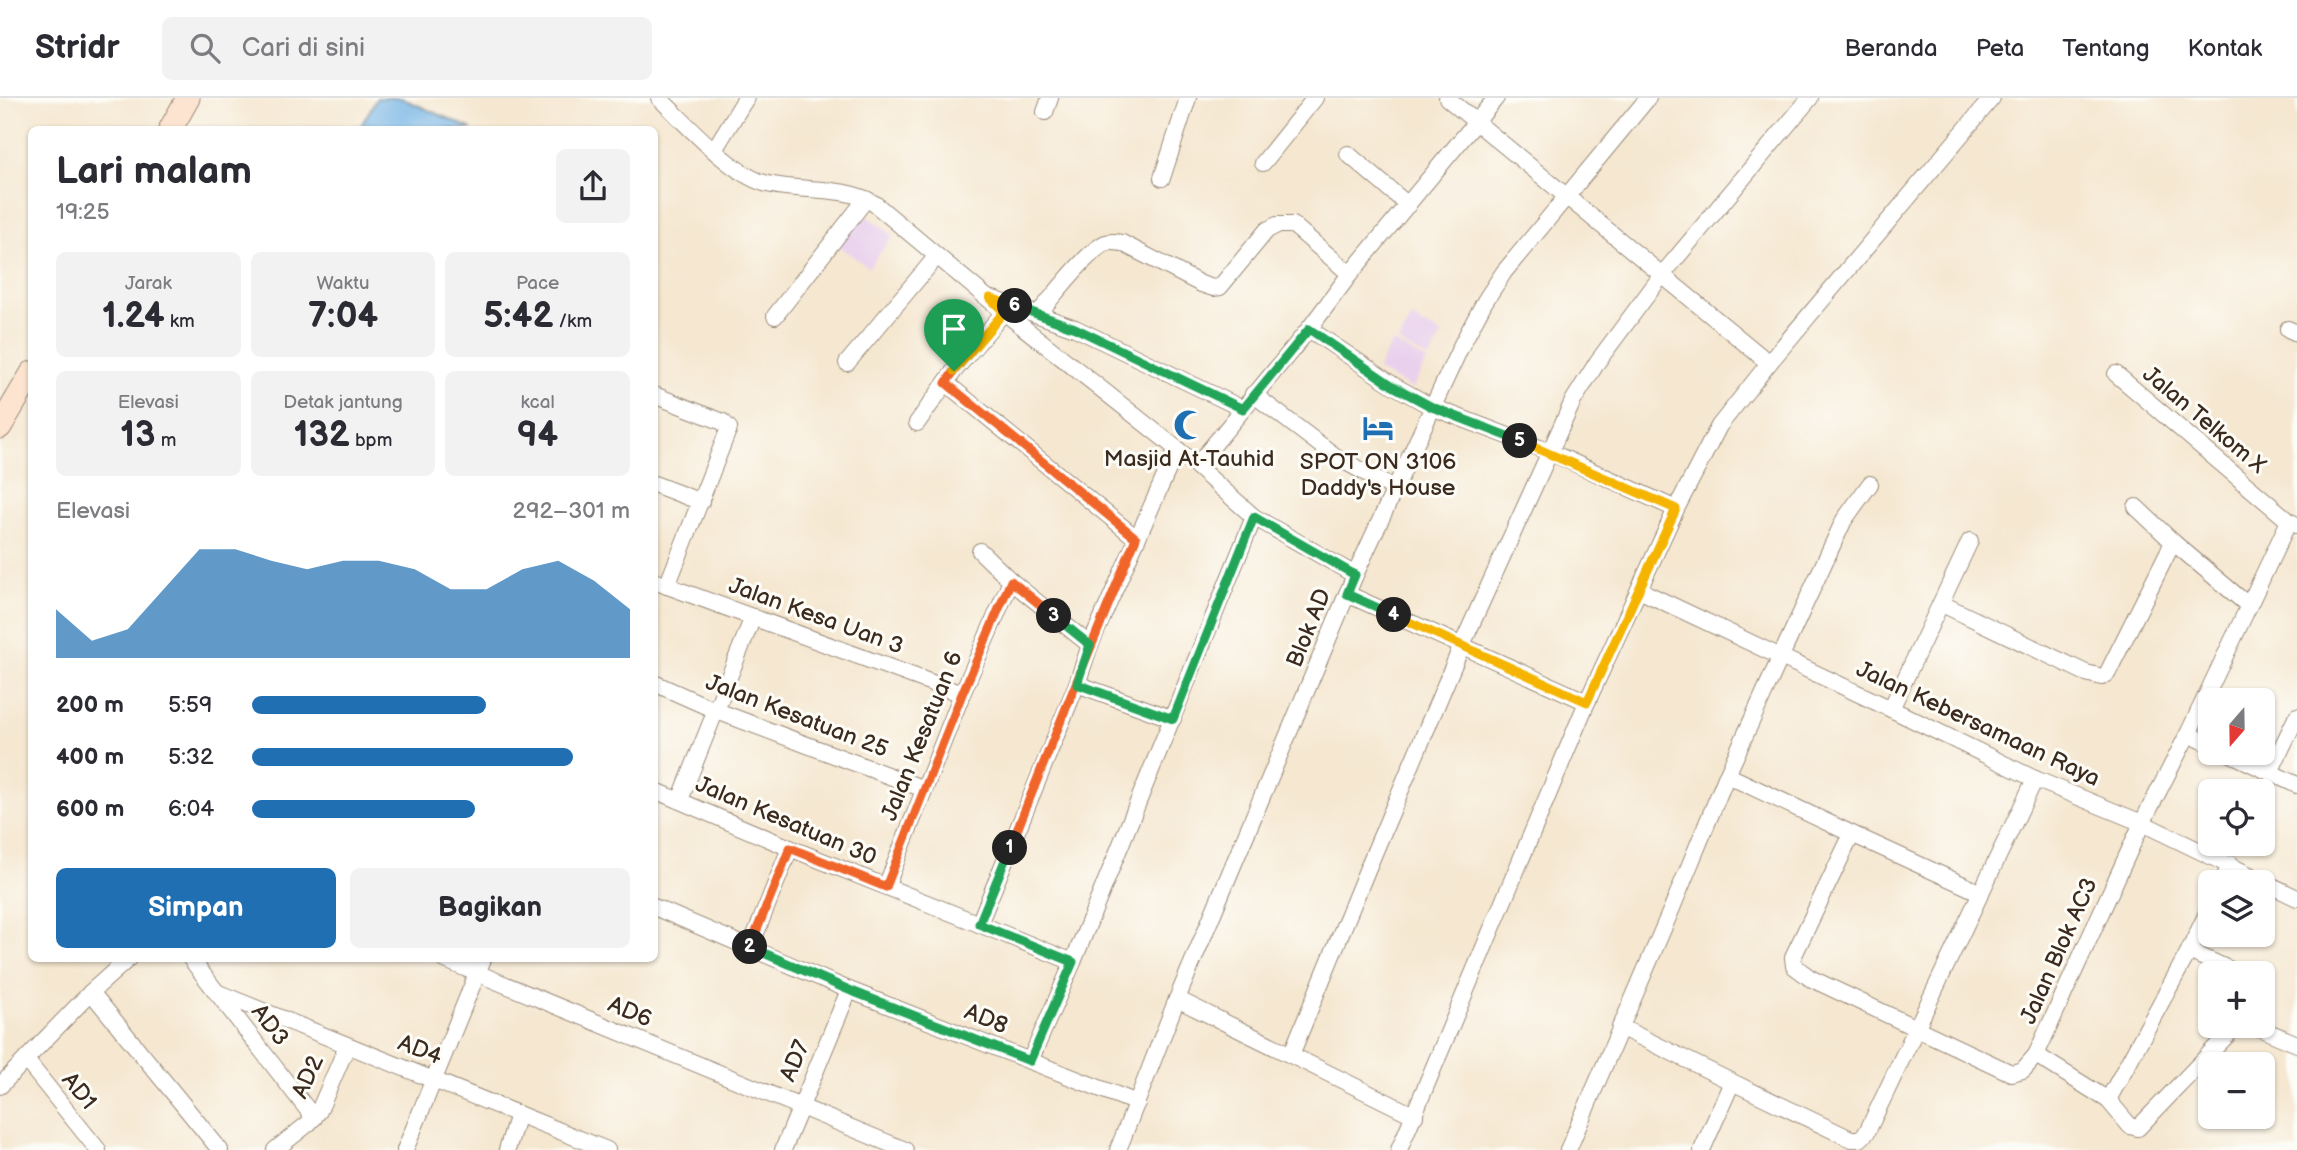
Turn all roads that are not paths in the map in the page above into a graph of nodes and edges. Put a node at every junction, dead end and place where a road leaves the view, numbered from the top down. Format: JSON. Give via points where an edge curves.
{"nodes":[{"id":1,"x":188,"y":98,"type":"edge"},
{"id":2,"x":659,"y":98,"type":"edge"},
{"id":3,"x":746,"y":98,"type":"edge"},
{"id":4,"x":1188,"y":98,"type":"edge"},
{"id":5,"x":1315,"y":98,"type":"edge"},
{"id":6,"x":1447,"y":98,"type":"edge"},
{"id":7,"x":1496,"y":98,"type":"edge"},
{"id":8,"x":1648,"y":98,"type":"edge"},
{"id":9,"x":1810,"y":98,"type":"edge"},
{"id":10,"x":1993,"y":98,"type":"edge"},
{"id":11,"x":1477,"y":122,"type":"junction"},
{"id":12,"x":172,"y":126,"type":"edge"},
{"id":13,"x":714,"y":150,"type":"junction"},
{"id":14,"x":1348,"y":154,"type":"dead end"},
{"id":15,"x":1263,"y":163,"type":"dead end"},
{"id":16,"x":1162,"y":178,"type":"dead end"},
{"id":17,"x":1568,"y":196,"type":"junction"},
{"id":18,"x":866,"y":199,"type":"junction"},
{"id":19,"x":1408,"y":205,"type":"junction"},
{"id":20,"x":937,"y":256,"type":"junction"},
{"id":21,"x":1350,"y":274,"type":"junction"},
{"id":22,"x":1662,"y":275,"type":"junction"},
{"id":23,"x":990,"y":298,"type":"junction"},
{"id":24,"x":1004,"y":312,"type":"junction"},
{"id":25,"x":1038,"y":314,"type":"junction"},
{"id":26,"x":775,"y":316,"type":"dead end"},
{"id":27,"x":1309,"y":329,"type":"junction"},
{"id":28,"x":847,"y":363,"type":"dead end"},
{"id":29,"x":1769,"y":363,"type":"junction"},
{"id":30,"x":2116,"y":374,"type":"dead end"},
{"id":31,"x":28,"y":380,"type":"edge"},
{"id":32,"x":946,"y":383,"type":"junction"},
{"id":33,"x":1254,"y":394,"type":"junction"},
{"id":34,"x":658,"y":397,"type":"edge"},
{"id":35,"x":1432,"y":407,"type":"junction"},
{"id":36,"x":1243,"y":409,"type":"junction"},
{"id":37,"x":917,"y":422,"type":"dead end"},
{"id":38,"x":0,"y":427,"type":"edge"},
{"id":39,"x":1177,"y":449,"type":"junction"},
{"id":40,"x":1550,"y":452,"type":"junction"},
{"id":41,"x":1197,"y":465,"type":"junction"},
{"id":42,"x":1870,"y":484,"type":"dead end"},
{"id":43,"x":658,"y":486,"type":"edge"},
{"id":44,"x":1395,"y":489,"type":"junction"},
{"id":45,"x":701,"y":502,"type":"junction"},
{"id":46,"x":2136,"y":507,"type":"dead end"},
{"id":47,"x":1676,"y":509,"type":"junction"},
{"id":48,"x":1254,"y":517,"type":"junction"},
{"id":49,"x":2293,"y":523,"type":"edge"},
{"id":50,"x":1136,"y":538,"type":"junction"},
{"id":51,"x":1970,"y":541,"type":"dead end"},
{"id":52,"x":2173,"y":542,"type":"junction"},
{"id":53,"x":980,"y":551,"type":"dead end"},
{"id":54,"x":1355,"y":575,"type":"junction"},
{"id":55,"x":1011,"y":581,"type":"junction"},
{"id":56,"x":661,"y":583,"type":"edge"},
{"id":57,"x":1639,"y":590,"type":"junction"},
{"id":58,"x":1347,"y":594,"type":"junction"},
{"id":59,"x":1942,"y":604,"type":"junction"},
{"id":60,"x":2249,"y":606,"type":"junction"},
{"id":61,"x":753,"y":617,"type":"junction"},
{"id":62,"x":1090,"y":645,"type":"junction"},
{"id":63,"x":1462,"y":645,"type":"junction"},
{"id":64,"x":1780,"y":656,"type":"junction"},
{"id":65,"x":1077,"y":684,"type":"junction"},
{"id":66,"x":658,"y":685,"type":"edge"},
{"id":67,"x":962,"y":694,"type":"junction"},
{"id":68,"x":1587,"y":702,"type":"junction"},
{"id":69,"x":1891,"y":709,"type":"junction"},
{"id":70,"x":717,"y":710,"type":"junction"},
{"id":71,"x":2297,"y":716,"type":"edge"},
{"id":72,"x":1173,"y":719,"type":"junction"},
{"id":73,"x":2189,"y":734,"type":"junction"},
{"id":74,"x":2198,"y":738,"type":"edge"},
{"id":75,"x":2255,"y":765,"type":"edge"},
{"id":76,"x":2270,"y":772,"type":"junction"},
{"id":77,"x":1727,"y":775,"type":"junction"},
{"id":78,"x":2035,"y":779,"type":"junction"},
{"id":79,"x":2297,"y":785,"type":"edge"},
{"id":80,"x":924,"y":789,"type":"junction"},
{"id":81,"x":658,"y":792,"type":"edge"},
{"id":82,"x":680,"y":800,"type":"junction"},
{"id":83,"x":2142,"y":824,"type":"junction"},
{"id":84,"x":1852,"y":834,"type":"junction"},
{"id":85,"x":790,"y":848,"type":"junction"},
{"id":86,"x":2231,"y":864,"type":"junction"},
{"id":87,"x":2228,"y":870,"type":"edge"},
{"id":88,"x":886,"y":887,"type":"junction"},
{"id":89,"x":1981,"y":893,"type":"junction"},
{"id":90,"x":2297,"y":898,"type":"edge"},
{"id":91,"x":658,"y":909,"type":"edge"},
{"id":92,"x":979,"y":924,"type":"junction"},
{"id":93,"x":2198,"y":932,"type":"edge"},
{"id":94,"x":750,"y":948,"type":"junction"},
{"id":95,"x":2189,"y":951,"type":"junction"},
{"id":96,"x":2211,"y":961,"type":"edge"},
{"id":97,"x":125,"y":962,"type":"edge"},
{"id":98,"x":193,"y":962,"type":"edge"},
{"id":99,"x":459,"y":962,"type":"edge"},
{"id":100,"x":1073,"y":962,"type":"junction"},
{"id":101,"x":480,"y":966,"type":"edge"},
{"id":102,"x":849,"y":990,"type":"junction"},
{"id":103,"x":92,"y":992,"type":"junction"},
{"id":104,"x":216,"y":992,"type":"junction"},
{"id":105,"x":1177,"y":999,"type":"junction"},
{"id":106,"x":1620,"y":1027,"type":"junction"},
{"id":107,"x":1917,"y":1028,"type":"junction"},
{"id":108,"x":2275,"y":1035,"type":"edge"},
{"id":109,"x":2225,"y":1038,"type":"edge"},
{"id":110,"x":2297,"y":1044,"type":"edge"},
{"id":111,"x":347,"y":1046,"type":"junction"},
{"id":112,"x":1292,"y":1055,"type":"junction"},
{"id":113,"x":2036,"y":1055,"type":"junction"},
{"id":114,"x":26,"y":1060,"type":"junction"},
{"id":115,"x":1030,"y":1061,"type":"junction"},
{"id":116,"x":435,"y":1080,"type":"junction"},
{"id":117,"x":1732,"y":1082,"type":"junction"},
{"id":118,"x":0,"y":1086,"type":"edge"},
{"id":119,"x":2108,"y":1100,"type":"junction"},
{"id":120,"x":1137,"y":1103,"type":"junction"},
{"id":121,"x":800,"y":1108,"type":"junction"},
{"id":122,"x":518,"y":1114,"type":"junction"},
{"id":123,"x":1415,"y":1116,"type":"junction"},
{"id":124,"x":314,"y":1118,"type":"junction"},
{"id":125,"x":98,"y":1150,"type":"edge"},
{"id":126,"x":220,"y":1150,"type":"edge"},
{"id":127,"x":275,"y":1150,"type":"edge"},
{"id":128,"x":405,"y":1150,"type":"edge"},
{"id":129,"x":507,"y":1150,"type":"edge"},
{"id":130,"x":607,"y":1150,"type":"edge"},
{"id":131,"x":783,"y":1150,"type":"edge"},
{"id":132,"x":905,"y":1150,"type":"edge"},
{"id":133,"x":1118,"y":1150,"type":"edge"},
{"id":134,"x":1399,"y":1150,"type":"edge"},
{"id":135,"x":1568,"y":1150,"type":"edge"},
{"id":136,"x":1702,"y":1150,"type":"edge"}],
"edges":[{"from":1,"to":12,"type":"main road"},
{"from":2,"to":13,"type":"street"},
{"from":3,"to":13,"type":"street"},
{"from":4,"to":16,"type":"street"},
{"from":5,"to":15,"type":"street"},
{"from":6,"to":11,"type":"street"},
{"from":7,"to":11,"type":"street"},
{"from":8,"to":17,"type":"street","name":"Blok AD"},
{"from":9,"to":22,"type":"street"},
{"from":10,"to":29,"type":"street"},
{"from":11,"to":17,"type":"street"},
{"from":11,"to":19,"type":"street"},
{"from":13,"to":18,"type":"street","via":[[761,182]]},
{"from":14,"to":19,"type":"street"},
{"from":17,"to":22,"type":"street"},
{"from":17,"to":35,"type":"street","name":"Blok AD","via":[[1485,301]]},
{"from":18,"to":20,"type":"street"},
{"from":18,"to":26,"type":"street"},
{"from":19,"to":21,"type":"street"},
{"from":20,"to":23,"type":"street"},
{"from":20,"to":28,"type":"street"},
{"from":21,"to":25,"type":"street","via":[[1293,225],[1267,230],[1220,287],[1213,288],[1122,243],[1107,242]]},
{"from":21,"to":27,"type":"street"},
{"from":22,"to":29,"type":"street"},
{"from":22,"to":40,"type":"street","via":[[1587,377]]},
{"from":23,"to":24,"type":"street"},
{"from":23,"to":25,"type":"street"},
{"from":24,"to":32,"type":"street"},
{"from":24,"to":39,"type":"street"},
{"from":25,"to":36,"type":"street"},
{"from":27,"to":33,"type":"street"},
{"from":27,"to":35,"type":"street"},
{"from":29,"to":47,"type":"street","via":[[1719,426]]},
{"from":30,"to":49,"type":"street","name":"Jalan Telkom X"},
{"from":31,"to":38,"type":"main road"},
{"from":32,"to":37,"type":"street"},
{"from":32,"to":50,"type":"street"},
{"from":33,"to":36,"type":"street"},
{"from":33,"to":44,"type":"street","via":[[1335,456]]},
{"from":34,"to":45,"type":"street","via":[[729,428]]},
{"from":35,"to":40,"type":"street"},
{"from":35,"to":44,"type":"street","name":"Blok AD"},
{"from":36,"to":41,"type":"street"},
{"from":39,"to":41,"type":"street"},
{"from":39,"to":50,"type":"street"},
{"from":40,"to":47,"type":"street"},
{"from":40,"to":63,"type":"street"},
{"from":41,"to":48,"type":"street"},
{"from":42,"to":64,"type":"street","via":[[1844,520]]},
{"from":43,"to":45,"type":"street"},
{"from":44,"to":54,"type":"street","name":"Blok AD"},
{"from":45,"to":56,"type":"street"},
{"from":46,"to":52,"type":"street"},
{"from":47,"to":57,"type":"street"},
{"from":48,"to":54,"type":"street"},
{"from":48,"to":72,"type":"street"},
{"from":49,"to":60,"type":"street","name":"Jalan Blok AC3"},
{"from":50,"to":62,"type":"street"},
{"from":51,"to":59,"type":"street"},
{"from":52,"to":59,"type":"street","via":[[2102,677]]},
{"from":52,"to":60,"type":"street"},
{"from":53,"to":55,"type":"street"},
{"from":54,"to":58,"type":"street","name":"Blok AD"},
{"from":55,"to":62,"type":"street"},
{"from":55,"to":67,"type":"street","name":"Jalan Kesatuan 6"},
{"from":56,"to":61,"type":"street","name":"Jalan Kesa Uan 3"},
{"from":57,"to":64,"type":"street","name":"Jalan Kebersamaan Raya"},
{"from":57,"to":68,"type":"street"},
{"from":58,"to":63,"type":"street"},
{"from":58,"to":105,"type":"street","name":"Blok AD"},
{"from":59,"to":69,"type":"street"},
{"from":60,"to":73,"type":"street","name":"Jalan Blok AC3"},
{"from":61,"to":67,"type":"street","name":"Jalan Kesa Uan 3"},
{"from":61,"to":70,"type":"street"},
{"from":62,"to":65,"type":"street"},
{"from":63,"to":68,"type":"street"},
{"from":63,"to":112,"type":"street"},
{"from":64,"to":69,"type":"street","name":"Jalan Kebersamaan Raya"},
{"from":64,"to":77,"type":"street"},
{"from":65,"to":72,"type":"street"},
{"from":65,"to":92,"type":"street"},
{"from":66,"to":70,"type":"street","name":"Jalan Kesatuan 25"},
{"from":67,"to":80,"type":"street","name":"Jalan Kesatuan 6"},
{"from":68,"to":123,"type":"street"},
{"from":69,"to":78,"type":"street","name":"Jalan Kebersamaan Raya"},
{"from":70,"to":80,"type":"street","name":"Jalan Kesatuan 25"},
{"from":70,"to":82,"type":"street"},
{"from":71,"to":76,"type":"street"},
{"from":72,"to":100,"type":"street"},
{"from":73,"to":74,"type":"street"},
{"from":73,"to":83,"type":"street","name":"Jalan Blok AC3"},
{"from":75,"to":76,"type":"street"},
{"from":76,"to":79,"type":"street"},
{"from":77,"to":84,"type":"street"},
{"from":77,"to":106,"type":"street"},
{"from":78,"to":83,"type":"street","name":"Jalan Kebersamaan Raya"},
{"from":78,"to":89,"type":"street"},
{"from":80,"to":88,"type":"street","name":"Jalan Kesatuan 6"},
{"from":81,"to":82,"type":"street","name":"Jalan Kesatuan 30"},
{"from":82,"to":85,"type":"street","name":"Jalan Kesatuan 30"},
{"from":83,"to":86,"type":"street","name":"Jalan Kebersamaan Raya"},
{"from":83,"to":113,"type":"street","name":"Jalan Blok AC3"},
{"from":84,"to":89,"type":"street"},
{"from":84,"to":107,"type":"street","via":[[1793,957],[1794,966],[1810,978]]},
{"from":85,"to":88,"type":"street","name":"Jalan Kesatuan 30"},
{"from":85,"to":94,"type":"street"},
{"from":86,"to":87,"type":"street"},
{"from":86,"to":90,"type":"street","name":"Jalan Kebersamaan Raya"},
{"from":88,"to":92,"type":"street","name":"Jalan Kesatuan 30"},
{"from":89,"to":107,"type":"street"},
{"from":91,"to":94,"type":"street","name":"AD8"},
{"from":92,"to":100,"type":"street","name":"Jalan Kesatuan 30"},
{"from":93,"to":95,"type":"street"},
{"from":94,"to":102,"type":"street","name":"AD8"},
{"from":95,"to":96,"type":"street"},
{"from":95,"to":119,"type":"street"},
{"from":97,"to":103,"type":"street"},
{"from":98,"to":104,"type":"street","name":"AD3"},
{"from":99,"to":101,"type":"street","name":"AD6"},
{"from":100,"to":115,"type":"street"},
{"from":101,"to":116,"type":"street"},
{"from":101,"to":121,"type":"street","name":"AD6"},
{"from":102,"to":115,"type":"street","name":"AD8"},
{"from":102,"to":121,"type":"street","name":"AD7"},
{"from":103,"to":114,"type":"street"},
{"from":103,"to":126,"type":"street"},
{"from":104,"to":111,"type":"street","name":"AD4"},
{"from":104,"to":124,"type":"street","name":"AD3"},
{"from":105,"to":112,"type":"street"},
{"from":105,"to":120,"type":"street","name":"Blok AD"},
{"from":106,"to":117,"type":"street"},
{"from":106,"to":135,"type":"street"},
{"from":107,"to":113,"type":"street","via":[[2011,1073],[2023,1070]]},
{"from":107,"to":117,"type":"street","via":[[1860,1139],[1834,1132]]},
{"from":108,"to":110,"type":"street"},
{"from":109,"to":119,"type":"street","name":"Jalan Blok AC3","via":[[2141,1127],[2130,1126]]},
{"from":111,"to":116,"type":"street","name":"AD4"},
{"from":111,"to":124,"type":"street","name":"AD2"},
{"from":112,"to":123,"type":"street"},
{"from":113,"to":119,"type":"street","name":"Jalan Blok AC3"},
{"from":114,"to":118,"type":"street"},
{"from":114,"to":125,"type":"street","name":"AD1"},
{"from":115,"to":120,"type":"street","name":"AD8"},
{"from":116,"to":122,"type":"street","name":"AD4"},
{"from":116,"to":128,"type":"street"},
{"from":117,"to":136,"type":"street"},
{"from":120,"to":133,"type":"street"},
{"from":121,"to":131,"type":"street","name":"AD7"},
{"from":121,"to":132,"type":"street","name":"AD6"},
{"from":122,"to":129,"type":"street"},
{"from":122,"to":130,"type":"street","name":"AD4"},
{"from":123,"to":134,"type":"street"},
{"from":124,"to":127,"type":"street","name":"AD2"}]}
